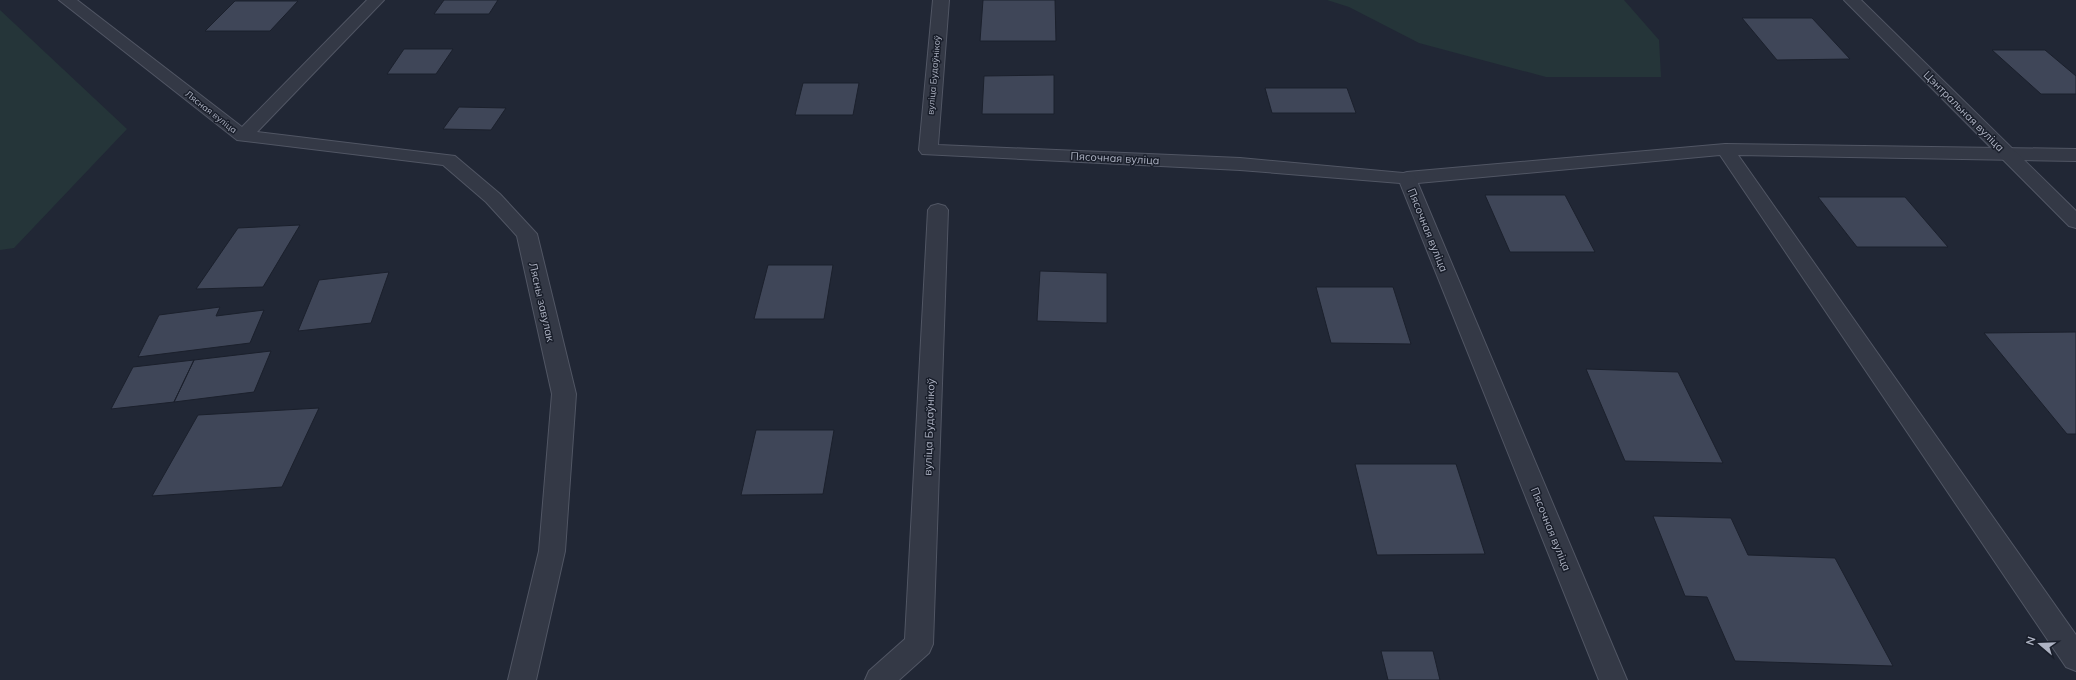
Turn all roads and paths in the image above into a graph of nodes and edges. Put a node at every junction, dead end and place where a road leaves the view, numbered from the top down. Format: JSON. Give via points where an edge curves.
{"nodes":[{"id":1,"x":67,"y":0,"type":"edge"},
{"id":2,"x":376,"y":0,"type":"edge"},
{"id":3,"x":941,"y":0,"type":"edge"},
{"id":4,"x":1852,"y":0,"type":"edge"},
{"id":5,"x":243,"y":136,"type":"junction"},
{"id":6,"x":1725,"y":149,"type":"junction"},
{"id":7,"x":928,"y":150,"type":"joint"},
{"id":8,"x":2006,"y":154,"type":"junction"},
{"id":9,"x":2076,"y":155,"type":"edge"},
{"id":10,"x":1407,"y":178,"type":"junction"},
{"id":11,"x":938,"y":210,"type":"dead end"},
{"id":12,"x":2076,"y":222,"type":"edge"},
{"id":13,"x":2076,"y":658,"type":"edge"},
{"id":14,"x":522,"y":680,"type":"edge"},
{"id":15,"x":879,"y":680,"type":"edge"},
{"id":16,"x":1613,"y":680,"type":"edge"}],
"edges":[{"from":1,"to":5,"type":"street","name":"Лясная вуліца"},
{"from":2,"to":5,"type":"street","name":"Лясная вуліца"},
{"from":3,"to":7,"type":"street","name":"вуліца Будаўнікоў"},
{"from":4,"to":8,"type":"street","name":"Цэнтральная вуліца"},
{"from":5,"to":14,"type":"street","name":"Лясны завулак","via":[[448,160],[493,198],[527,234],[564,394],[552,551]]},
{"from":6,"to":8,"type":"street"},
{"from":6,"to":10,"type":"street"},
{"from":6,"to":13,"type":"street"},
{"from":7,"to":10,"type":"street","name":"Пясочная вуліца","via":[[1240,164]]},
{"from":8,"to":9,"type":"street"},
{"from":8,"to":12,"type":"street","name":"Цэнтральная вуліца"},
{"from":10,"to":16,"type":"street","name":"Пясочная вуліца"},
{"from":11,"to":15,"type":"street","name":"вуліца Будаўнікоў","via":[[919,644]]}]}
